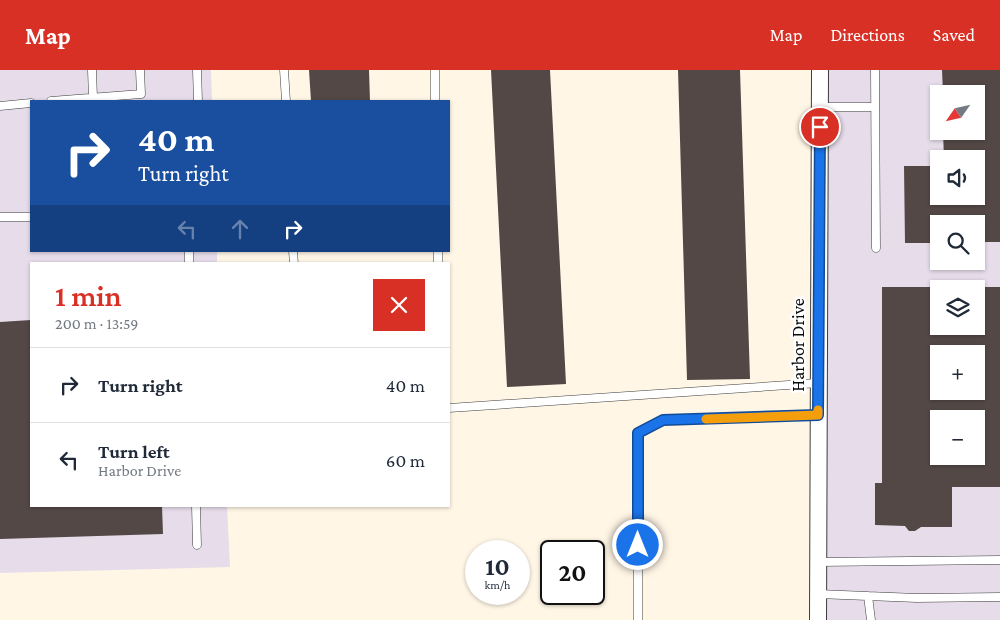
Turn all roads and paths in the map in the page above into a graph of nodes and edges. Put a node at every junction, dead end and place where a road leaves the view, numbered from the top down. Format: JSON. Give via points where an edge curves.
{"nodes":[{"id":1,"x":92,"y":70,"type":"edge"},
{"id":2,"x":140,"y":70,"type":"edge"},
{"id":3,"x":197,"y":70,"type":"edge"},
{"id":4,"x":284,"y":70,"type":"edge"},
{"id":5,"x":435,"y":70,"type":"edge"},
{"id":6,"x":820,"y":70,"type":"edge"},
{"id":7,"x":875,"y":70,"type":"edge"},
{"id":8,"x":93,"y":98,"type":"junction"},
{"id":9,"x":65,"y":100,"type":"edge"},
{"id":10,"x":198,"y":100,"type":"edge"},
{"id":11,"x":286,"y":100,"type":"edge"},
{"id":12,"x":436,"y":100,"type":"edge"},
{"id":13,"x":30,"y":103,"type":"edge"},
{"id":14,"x":0,"y":106,"type":"edge"},
{"id":15,"x":820,"y":107,"type":"junction"},
{"id":16,"x":875,"y":107,"type":"junction"},
{"id":17,"x":0,"y":217,"type":"edge"},
{"id":18,"x":30,"y":217,"type":"edge"},
{"id":19,"x":876,"y":248,"type":"dead end"},
{"id":20,"x":818,"y":383,"type":"junction"},
{"id":21,"x":450,"y":408,"type":"edge"},
{"id":22,"x":818,"y":415,"type":"junction"},
{"id":23,"x":196,"y":507,"type":"edge"},
{"id":24,"x":196,"y":545,"type":"dead end"},
{"id":25,"x":1000,"y":560,"type":"edge"},
{"id":26,"x":818,"y":562,"type":"junction"},
{"id":27,"x":818,"y":594,"type":"junction"},
{"id":28,"x":868,"y":596,"type":"junction"},
{"id":29,"x":1000,"y":597,"type":"edge"},
{"id":30,"x":638,"y":620,"type":"edge"},
{"id":31,"x":818,"y":620,"type":"edge"},
{"id":32,"x":871,"y":620,"type":"edge"}],
"edges":[{"from":1,"to":8,"type":"lane"},
{"from":2,"to":8,"type":"lane","via":[[141,94]]},
{"from":3,"to":10,"type":"lane"},
{"from":4,"to":11,"type":"lane"},
{"from":5,"to":12,"type":"lane"},
{"from":6,"to":15,"type":"street","name":"Harbor Drive"},
{"from":7,"to":16,"type":"lane"},
{"from":8,"to":9,"type":"lane"},
{"from":13,"to":14,"type":"lane"},
{"from":15,"to":16,"type":"lane"},
{"from":15,"to":20,"type":"street","name":"Harbor Drive"},
{"from":16,"to":19,"type":"lane"},
{"from":17,"to":18,"type":"lane"},
{"from":20,"to":21,"type":"lane"},
{"from":20,"to":22,"type":"street","name":"Harbor Drive"},
{"from":22,"to":26,"type":"street","name":"Harbor Drive"},
{"from":22,"to":30,"type":"lane","via":[[663,420],[638,433]]},
{"from":23,"to":24,"type":"lane"},
{"from":25,"to":26,"type":"lane"},
{"from":26,"to":27,"type":"street","name":"Harbor Drive"},
{"from":27,"to":28,"type":"lane"},
{"from":27,"to":31,"type":"street","name":"Harbor Drive"},
{"from":28,"to":29,"type":"lane"},
{"from":28,"to":32,"type":"lane"}]}
